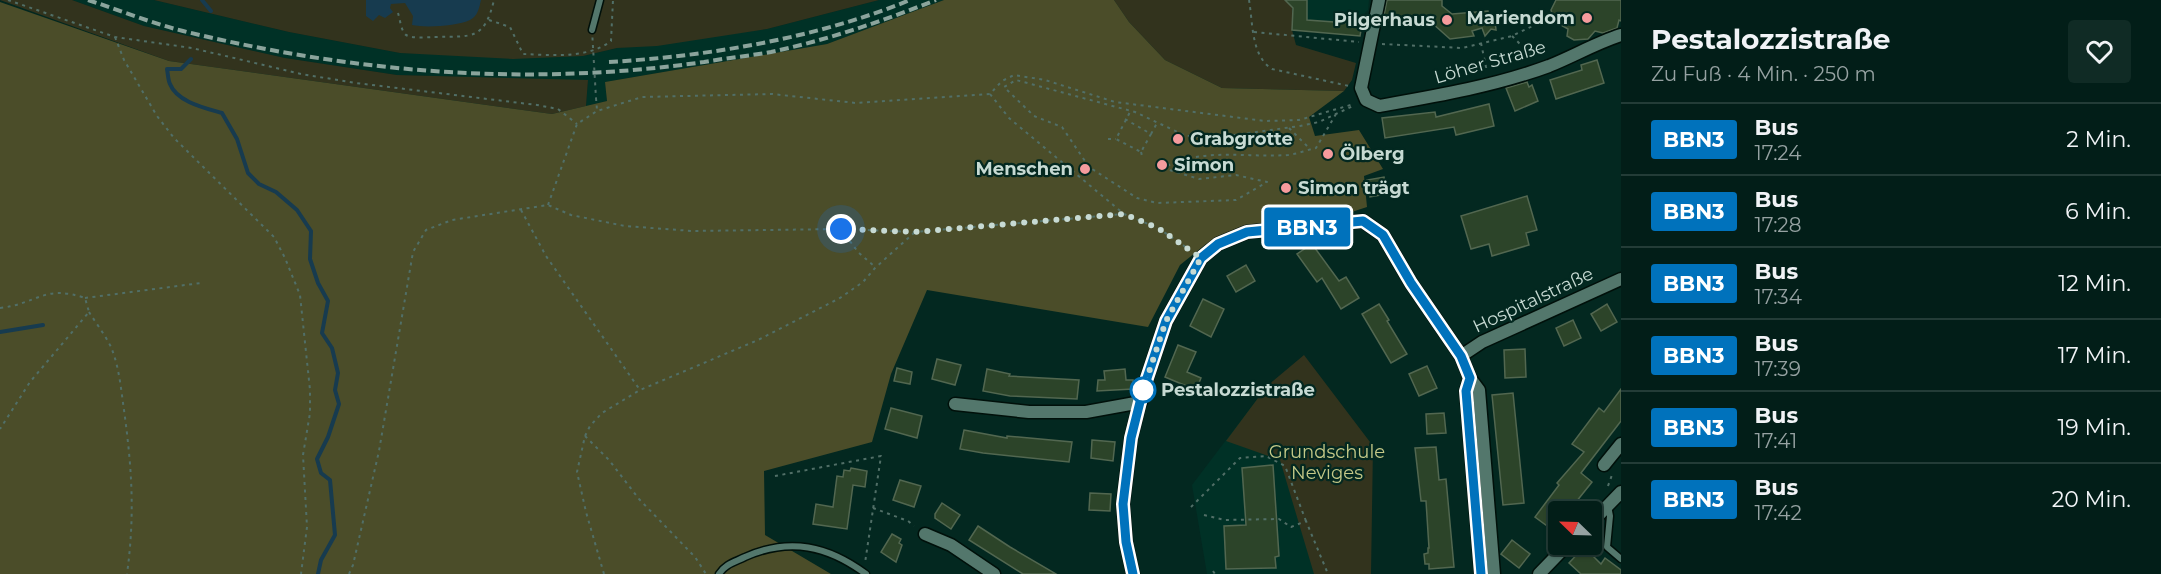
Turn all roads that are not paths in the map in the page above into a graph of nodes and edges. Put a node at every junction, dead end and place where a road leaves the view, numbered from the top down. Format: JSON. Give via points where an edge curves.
{"nodes":[{"id":1,"x":600,"y":0,"type":"edge"},
{"id":2,"x":1379,"y":0,"type":"edge"},
{"id":3,"x":592,"y":30,"type":"road end"},
{"id":4,"x":1621,"y":35,"type":"edge"},
{"id":5,"x":1621,"y":279,"type":"edge"},
{"id":6,"x":1461,"y":356,"type":"junction"},
{"id":7,"x":1470,"y":378,"type":"junction"},
{"id":8,"x":1141,"y":402,"type":"junction"},
{"id":9,"x":955,"y":404,"type":"dead end"},
{"id":10,"x":1621,"y":444,"type":"edge"},
{"id":11,"x":1609,"y":467,"type":"road end"},
{"id":12,"x":1621,"y":492,"type":"edge"},
{"id":13,"x":1608,"y":506,"type":"junction"},
{"id":14,"x":1602,"y":512,"type":"edge"},
{"id":15,"x":925,"y":534,"type":"road end"},
{"id":16,"x":1557,"y":555,"type":"edge"},
{"id":17,"x":1621,"y":559,"type":"edge"},
{"id":18,"x":865,"y":573,"type":"edge"},
{"id":19,"x":719,"y":574,"type":"edge"},
{"id":20,"x":994,"y":574,"type":"edge"},
{"id":21,"x":1133,"y":574,"type":"edge"},
{"id":22,"x":1480,"y":574,"type":"edge"},
{"id":23,"x":1494,"y":574,"type":"edge"},
{"id":24,"x":1539,"y":574,"type":"edge"}],
"edges":[{"from":1,"to":3,"type":"lane"},
{"from":2,"to":4,"type":"street","name":"Löher Straße","via":[[1363,94],[1371,104],[1379,106],[1470,89],[1549,66]]},
{"from":5,"to":6,"type":"street","name":"Hospitalstraße","via":[[1482,342]]},
{"from":6,"to":7,"type":"street"},
{"from":6,"to":8,"type":"street","via":[[1383,235],[1363,221],[1247,232],[1218,244],[1201,258],[1166,321]]},
{"from":7,"to":22,"type":"street","via":[[1466,391]]},
{"from":7,"to":23,"type":"street","via":[[1479,390]]},
{"from":8,"to":9,"type":"street","via":[[1086,412],[1029,412]]},
{"from":8,"to":21,"type":"street","via":[[1131,438],[1123,504]]},
{"from":10,"to":11,"type":"street"},
{"from":12,"to":13,"type":"street"},
{"from":13,"to":14,"type":"street"},
{"from":13,"to":17,"type":"lane","via":[[1611,516],[1607,547]]},
{"from":15,"to":20,"type":"street","via":[[951,545]]},
{"from":16,"to":24,"type":"street"},
{"from":18,"to":19,"type":"lane","via":[[834,554],[787,545],[761,550],[723,567]]}]}
